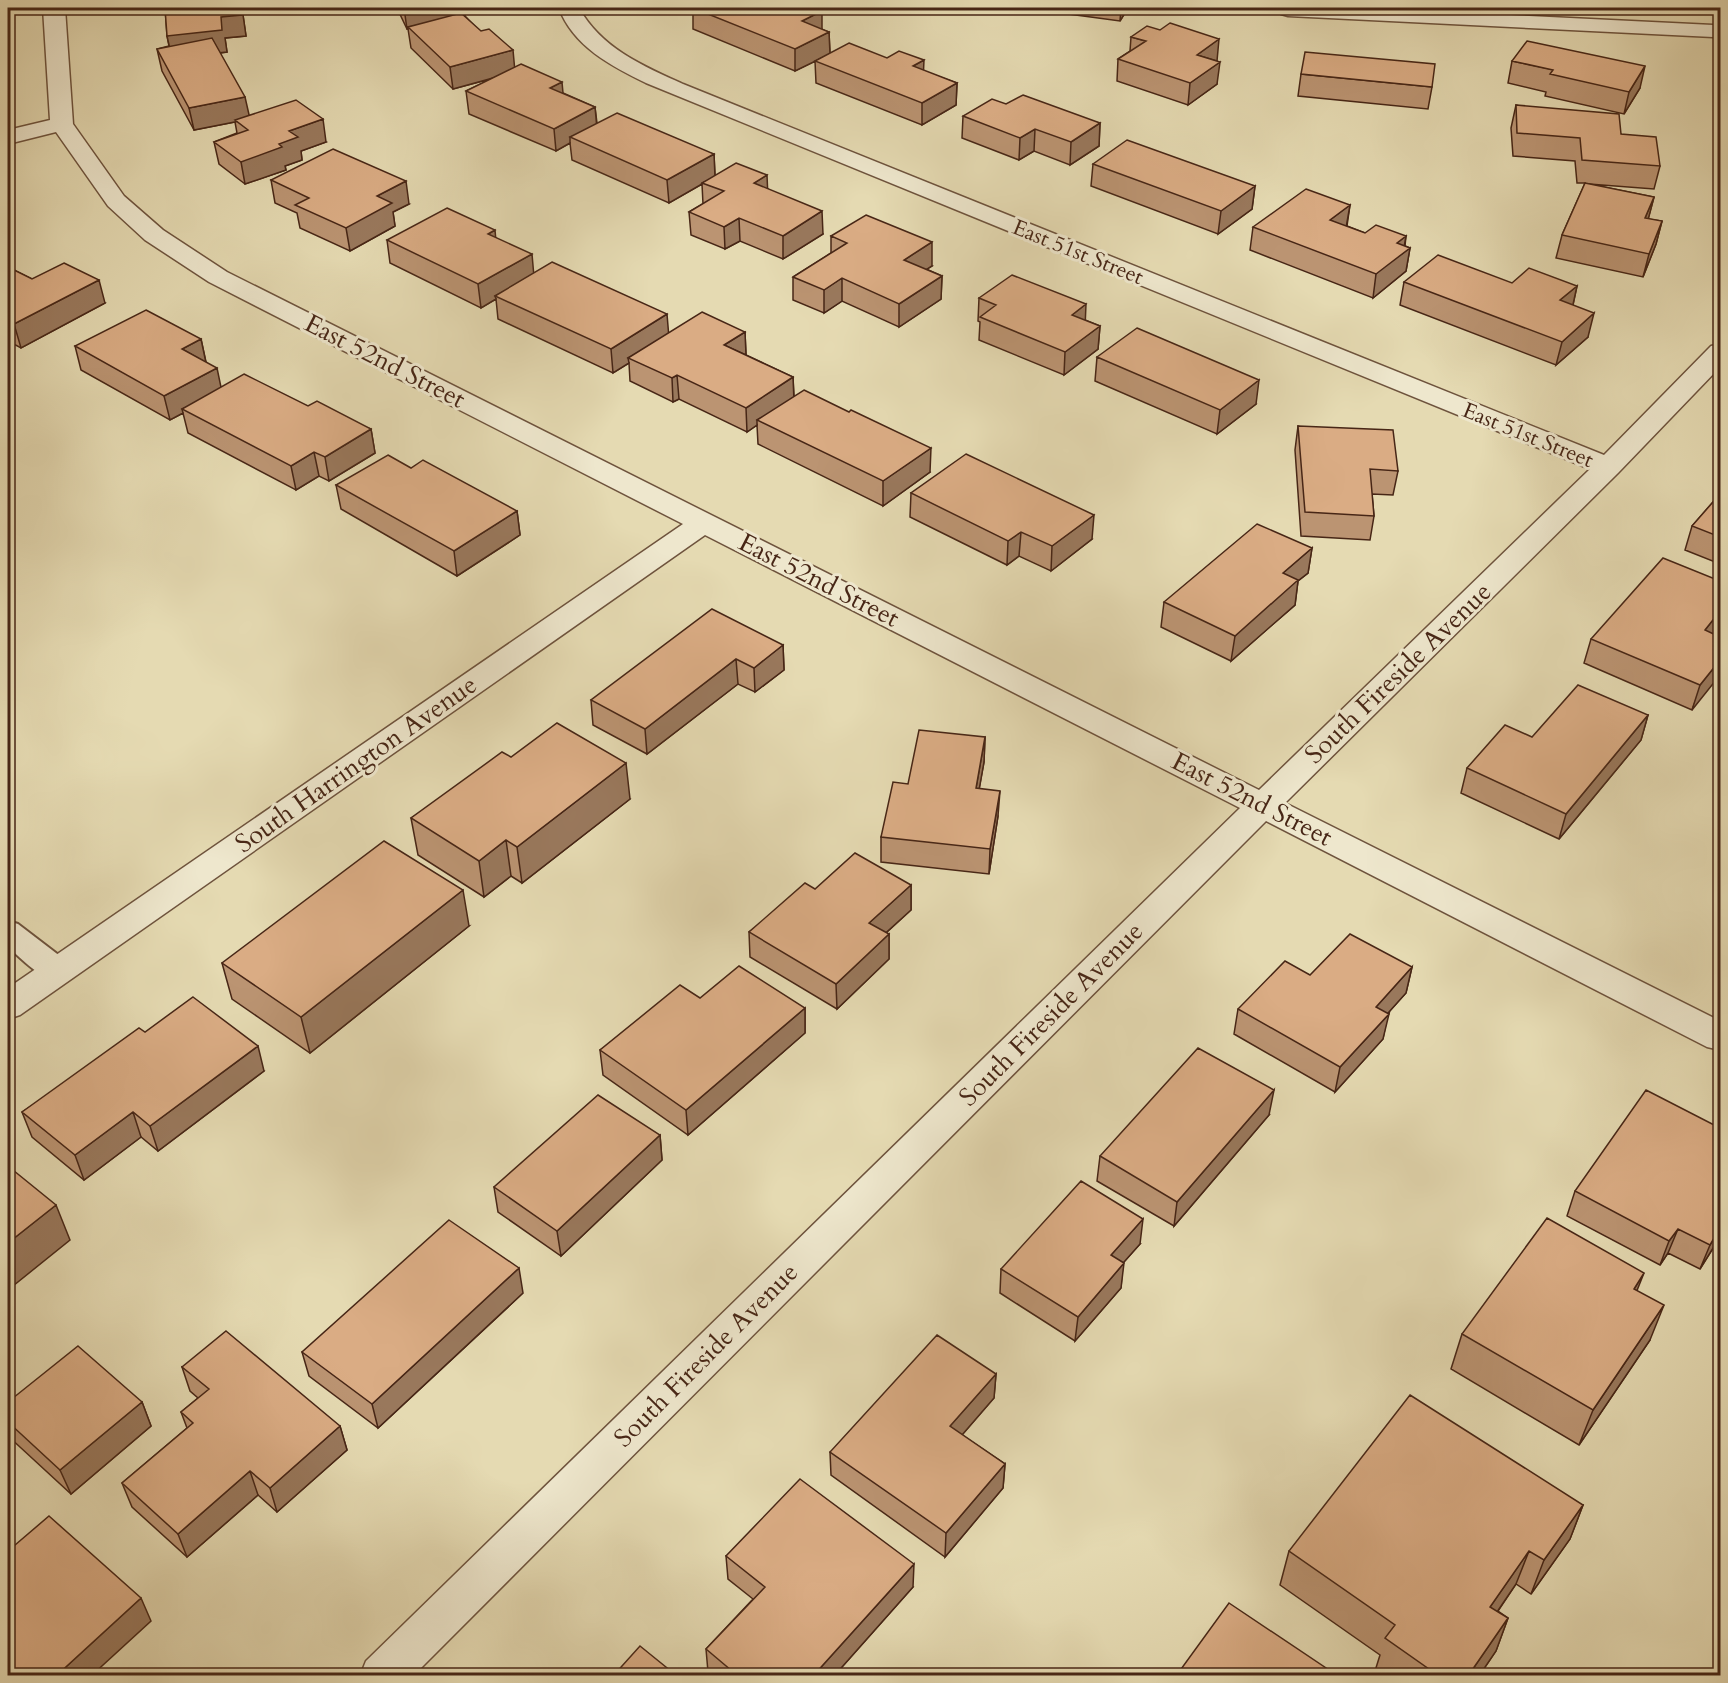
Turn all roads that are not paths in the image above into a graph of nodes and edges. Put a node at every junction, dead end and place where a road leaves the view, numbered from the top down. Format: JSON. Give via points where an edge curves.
{"nodes":[{"id":1,"x":54,"y":8,"type":"edge"},
{"id":2,"x":569,"y":8,"type":"edge"},
{"id":3,"x":1706,"y":8,"type":"edge"},
{"id":4,"x":1288,"y":10,"type":"dead end"},
{"id":5,"x":1717,"y":42,"type":"edge"},
{"id":6,"x":62,"y":124,"type":"junction"},
{"id":7,"x":8,"y":137,"type":"edge"},
{"id":8,"x":1720,"y":352,"type":"edge"},
{"id":9,"x":1608,"y":467,"type":"junction"},
{"id":10,"x":705,"y":522,"type":"junction"},
{"id":11,"x":1263,"y":805,"type":"junction"},
{"id":12,"x":8,"y":932,"type":"edge"},
{"id":13,"x":58,"y":971,"type":"junction"},
{"id":14,"x":8,"y":1006,"type":"edge"},
{"id":15,"x":1720,"y":1036,"type":"edge"},
{"id":16,"x":382,"y":1676,"type":"edge"}],
"edges":[{"from":1,"to":6,"type":"street"},
{"from":2,"to":9,"type":"street","name":"East 51st Street","via":[[589,39],[631,68]]},
{"from":3,"to":5,"type":"street"},
{"from":4,"to":5,"type":"street"},
{"from":6,"to":7,"type":"street"},
{"from":6,"to":10,"type":"street","name":"East 52nd Street","via":[[116,201],[154,235],[218,277]]},
{"from":8,"to":9,"type":"street","name":"South Fireside Avenue"},
{"from":9,"to":11,"type":"street","name":"South Fireside Avenue"},
{"from":10,"to":11,"type":"street","name":"East 52nd Street"},
{"from":10,"to":13,"type":"street","name":"South Harrington Avenue"},
{"from":11,"to":15,"type":"street","name":"East 52nd Street"},
{"from":11,"to":16,"type":"street","name":"South Fireside Avenue"},
{"from":12,"to":13,"type":"lane"},
{"from":13,"to":14,"type":"street","name":"South Harrington Avenue"}]}
